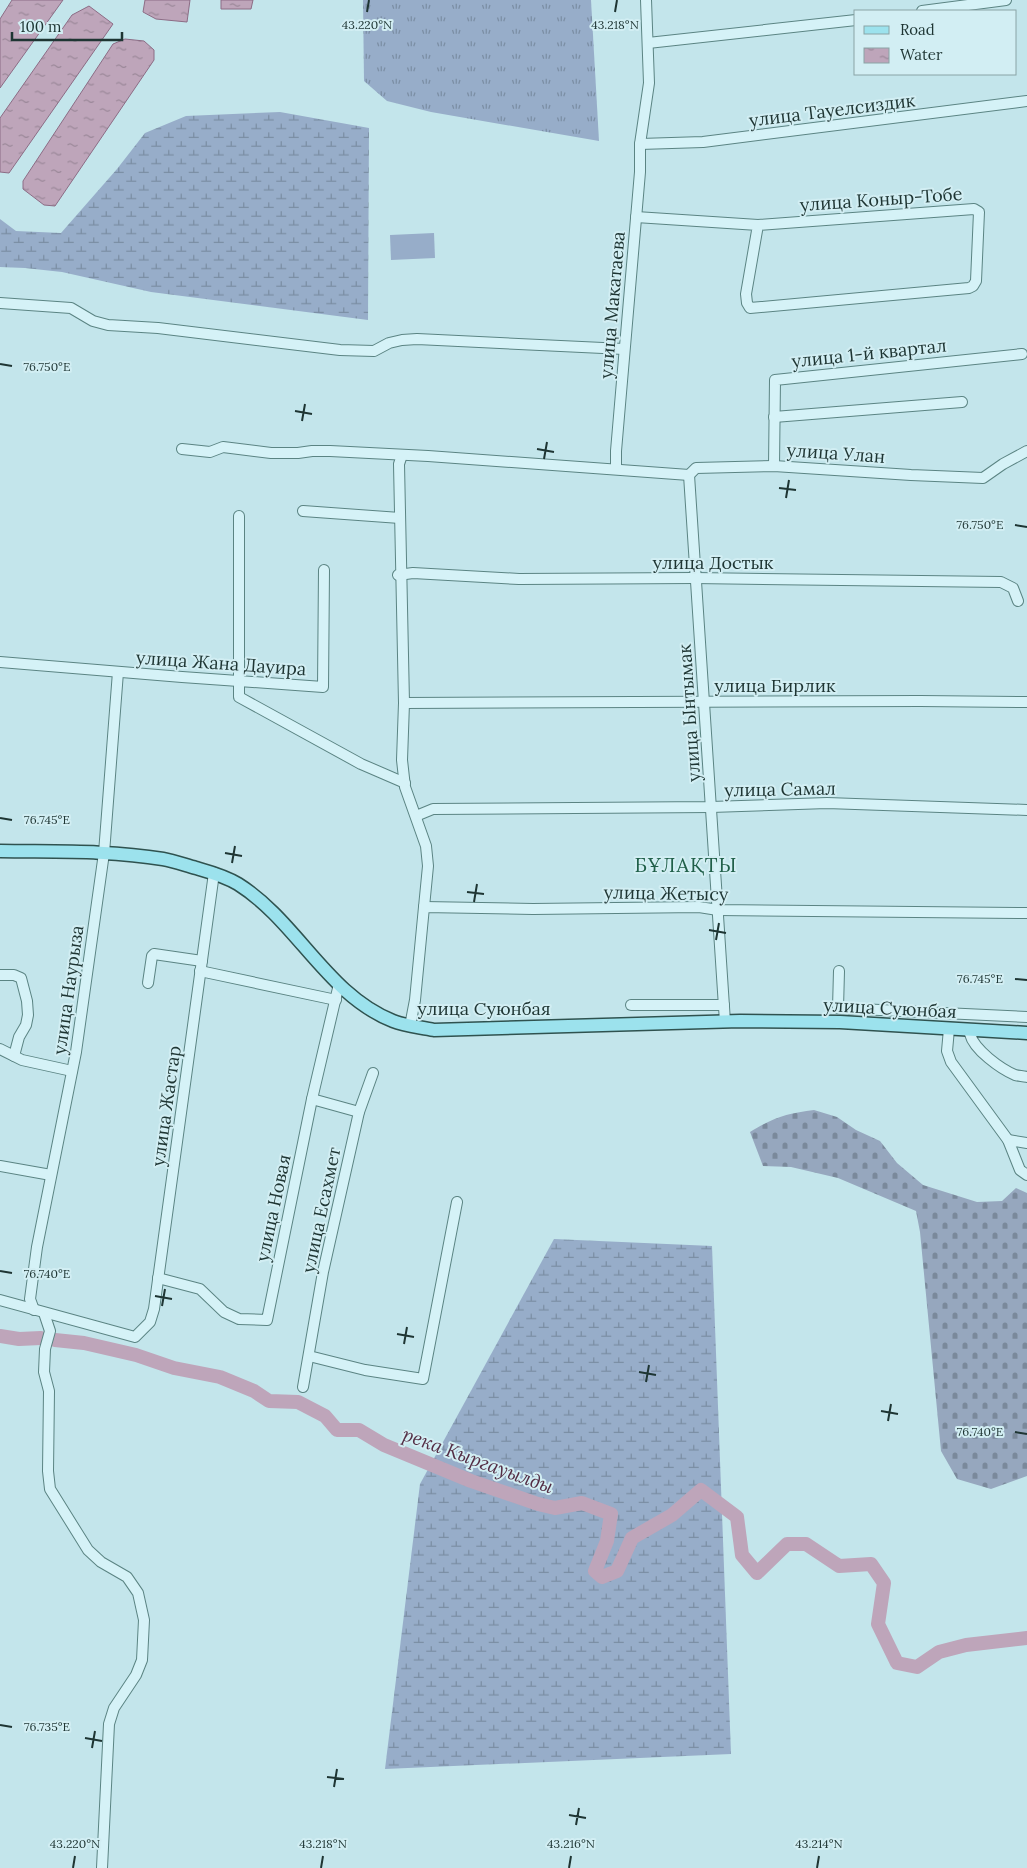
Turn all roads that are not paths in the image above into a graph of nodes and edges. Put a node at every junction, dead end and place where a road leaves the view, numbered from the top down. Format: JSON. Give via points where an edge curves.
{"nodes":[{"id":1,"x":646,"y":0,"type":"edge"},
{"id":2,"x":1006,"y":0,"type":"edge"},
{"id":3,"x":930,"y":10,"type":"edge"},
{"id":4,"x":854,"y":20,"type":"edge"},
{"id":5,"x":648,"y":42,"type":"junction"},
{"id":6,"x":1027,"y":101,"type":"edge"},
{"id":7,"x":640,"y":144,"type":"junction"},
{"id":8,"x":636,"y":217,"type":"junction"},
{"id":9,"x":758,"y":225,"type":"junction"},
{"id":10,"x":0,"y":303,"type":"edge"},
{"id":11,"x":624,"y":349,"type":"junction"},
{"id":12,"x":1022,"y":354,"type":"dead end"},
{"id":13,"x":962,"y":402,"type":"dead end"},
{"id":14,"x":774,"y":417,"type":"junction"},
{"id":15,"x":182,"y":448,"type":"dead end"},
{"id":16,"x":1027,"y":451,"type":"edge"},
{"id":17,"x":402,"y":455,"type":"junction"},
{"id":18,"x":774,"y":466,"type":"junction"},
{"id":19,"x":616,"y":468,"type":"junction"},
{"id":20,"x":688,"y":475,"type":"junction"},
{"id":21,"x":303,"y":511,"type":"dead end"},
{"id":22,"x":239,"y":516,"type":"dead end"},
{"id":23,"x":400,"y":518,"type":"junction"},
{"id":24,"x":324,"y":570,"type":"dead end"},
{"id":25,"x":400,"y":574,"type":"junction"},
{"id":26,"x":694,"y":578,"type":"junction"},
{"id":27,"x":1023,"y":598,"type":"edge"},
{"id":28,"x":0,"y":662,"type":"edge"},
{"id":29,"x":118,"y":672,"type":"junction"},
{"id":30,"x":239,"y":681,"type":"junction"},
{"id":31,"x":705,"y":701,"type":"junction"},
{"id":32,"x":1027,"y":702,"type":"edge"},
{"id":33,"x":404,"y":703,"type":"junction"},
{"id":34,"x":405,"y":782,"type":"junction"},
{"id":35,"x":711,"y":807,"type":"junction"},
{"id":36,"x":1027,"y":810,"type":"edge"},
{"id":37,"x":416,"y":816,"type":"junction"},
{"id":38,"x":0,"y":851,"type":"edge"},
{"id":39,"x":104,"y":853,"type":"junction"},
{"id":40,"x":214,"y":873,"type":"junction"},
{"id":41,"x":424,"y":907,"type":"junction"},
{"id":42,"x":718,"y":910,"type":"junction"},
{"id":43,"x":1027,"y":913,"type":"edge"},
{"id":44,"x":201,"y":966,"type":"junction"},
{"id":45,"x":839,"y":970,"type":"dead end"},
{"id":46,"x":0,"y":975,"type":"edge"},
{"id":47,"x":148,"y":983,"type":"dead end"},
{"id":48,"x":340,"y":984,"type":"junction"},
{"id":49,"x":336,"y":1000,"type":"junction"},
{"id":50,"x":631,"y":1005,"type":"dead end"},
{"id":51,"x":724,"y":1005,"type":"junction"},
{"id":52,"x":1027,"y":1017,"type":"edge"},
{"id":53,"x":725,"y":1022,"type":"junction"},
{"id":54,"x":410,"y":1026,"type":"junction"},
{"id":55,"x":949,"y":1029,"type":"junction"},
{"id":56,"x":973,"y":1030,"type":"junction"},
{"id":57,"x":1027,"y":1033,"type":"edge"},
{"id":58,"x":0,"y":1049,"type":"edge"},
{"id":59,"x":14,"y":1056,"type":"junction"},
{"id":60,"x":72,"y":1071,"type":"junction"},
{"id":61,"x":373,"y":1073,"type":"dead end"},
{"id":62,"x":1027,"y":1077,"type":"edge"},
{"id":63,"x":312,"y":1099,"type":"junction"},
{"id":64,"x":359,"y":1112,"type":"junction"},
{"id":65,"x":1008,"y":1140,"type":"junction"},
{"id":66,"x":1027,"y":1143,"type":"edge"},
{"id":67,"x":0,"y":1166,"type":"edge"},
{"id":68,"x":1027,"y":1175,"type":"edge"},
{"id":69,"x":51,"y":1176,"type":"junction"},
{"id":70,"x":457,"y":1202,"type":"dead end"},
{"id":71,"x":158,"y":1278,"type":"junction"},
{"id":72,"x":0,"y":1300,"type":"edge"},
{"id":73,"x":39,"y":1311,"type":"junction"},
{"id":74,"x":309,"y":1356,"type":"junction"},
{"id":75,"x":303,"y":1387,"type":"dead end"},
{"id":76,"x":102,"y":1868,"type":"edge"}],
"edges":[{"from":1,"to":5,"type":"street","name":"улица Макатаева"},
{"from":2,"to":3,"type":"street"},
{"from":4,"to":5,"type":"street"},
{"from":5,"to":7,"type":"street","name":"улица Макатаева","via":[[649,82]]},
{"from":6,"to":7,"type":"street","name":"улица Тауелсиздик","via":[[703,142]]},
{"from":7,"to":8,"type":"street","name":"улица Макатаева"},
{"from":8,"to":9,"type":"street","name":"улица Коныр-Тобе"},
{"from":8,"to":11,"type":"street","name":"улица Макатаева"},
{"from":9,"to":9,"type":"street","name":"улица Коныр-Тобе","via":[[974,209],[979,212],[976,280],[970,288],[750,308],[746,294]]},
{"from":10,"to":11,"type":"street","via":[[72,308],[93,321],[108,325],[340,350],[374,351],[389,343],[417,339]]},
{"from":11,"to":19,"type":"street","name":"улица Макатаева"},
{"from":12,"to":14,"type":"street","name":"улица 1-й квартал","via":[[774,380]]},
{"from":13,"to":14,"type":"street"},
{"from":14,"to":18,"type":"street","name":"улица 1-й квартал"},
{"from":15,"to":17,"type":"street","via":[[210,452],[223,447],[271,453],[330,451]]},
{"from":16,"to":18,"type":"street","name":"улица Улан","via":[[983,478]]},
{"from":17,"to":19,"type":"street"},
{"from":17,"to":23,"type":"street","via":[[399,464]]},
{"from":18,"to":20,"type":"street","name":"улица Улан","via":[[696,468]]},
{"from":19,"to":20,"type":"street"},
{"from":20,"to":26,"type":"street","name":"улица Ынтымак"},
{"from":21,"to":23,"type":"street"},
{"from":22,"to":30,"type":"street"},
{"from":23,"to":25,"type":"street"},
{"from":24,"to":30,"type":"street","name":"улица Жана Дауира","via":[[323,687]]},
{"from":25,"to":26,"type":"street","name":"улица Достык","via":[[519,579]]},
{"from":25,"to":33,"type":"street"},
{"from":26,"to":27,"type":"street","name":"улица Достык","via":[[1001,582]]},
{"from":26,"to":31,"type":"street","name":"улица Ынтымак"},
{"from":28,"to":29,"type":"street","name":"улица Жана Дауира"},
{"from":29,"to":30,"type":"street","name":"улица Жана Дауира"},
{"from":29,"to":39,"type":"street","name":"улица Наурыза"},
{"from":30,"to":34,"type":"street","via":[[239,697],[360,764]]},
{"from":31,"to":32,"type":"street","name":"улица Бирлик"},
{"from":31,"to":33,"type":"street","name":"улица Бирлик"},
{"from":31,"to":35,"type":"street","name":"улица Ынтымак"},
{"from":33,"to":34,"type":"street","via":[[402,760]]},
{"from":34,"to":37,"type":"street"},
{"from":35,"to":36,"type":"street","name":"улица Самал","via":[[827,803]]},
{"from":35,"to":37,"type":"street","name":"улица Самал","via":[[433,809]]},
{"from":35,"to":42,"type":"street","name":"улица Ынтымак"},
{"from":37,"to":41,"type":"street","via":[[426,846],[428,866]]},
{"from":38,"to":39,"type":"main road","name":"улица Суюнбая"},
{"from":39,"to":40,"type":"main road","name":"улица Суюнбая","via":[[164,859]]},
{"from":39,"to":60,"type":"street","name":"улица Наурыза"},
{"from":40,"to":44,"type":"street","name":"улица Жастар"},
{"from":40,"to":48,"type":"main road","name":"улица Суюнбая","via":[[237,883],[259,899]]},
{"from":41,"to":42,"type":"street","name":"улица Жетысу","via":[[699,907]]},
{"from":41,"to":54,"type":"street"},
{"from":42,"to":43,"type":"street","name":"улица Жетысу"},
{"from":42,"to":51,"type":"street","name":"улица Ынтымак"},
{"from":44,"to":47,"type":"street","via":[[154,954]]},
{"from":44,"to":49,"type":"street"},
{"from":44,"to":71,"type":"street","name":"улица Жастар"},
{"from":45,"to":52,"type":"street","via":[[838,1008]]},
{"from":46,"to":59,"type":"street","via":[[20,978],[27,1000],[26,1025]]},
{"from":48,"to":49,"type":"street","name":"улица Новая"},
{"from":48,"to":54,"type":"main road","name":"улица Суюнбая","via":[[359,1003]]},
{"from":49,"to":63,"type":"street","name":"улица Новая"},
{"from":50,"to":51,"type":"street"},
{"from":51,"to":53,"type":"street","name":"улица Ынтымак"},
{"from":53,"to":54,"type":"main road","name":"улица Суюнбая","via":[[434,1030]]},
{"from":53,"to":55,"type":"main road","name":"улица Суюнбая","via":[[840,1022]]},
{"from":55,"to":56,"type":"main road","name":"улица Суюнбая"},
{"from":55,"to":65,"type":"street","via":[[947,1051],[952,1062]]},
{"from":56,"to":57,"type":"main road","name":"улица Суюнбая"},
{"from":56,"to":62,"type":"street","via":[[970,1034],[972,1039],[987,1057],[1016,1076]]},
{"from":58,"to":59,"type":"street"},
{"from":59,"to":60,"type":"street"},
{"from":60,"to":69,"type":"street","name":"улица Наурыза"},
{"from":61,"to":64,"type":"street","name":"улица Есахмет"},
{"from":63,"to":64,"type":"street"},
{"from":63,"to":71,"type":"street","name":"улица Новая","via":[[267,1320],[239,1319],[224,1312],[200,1289]]},
{"from":64,"to":74,"type":"street","name":"улица Есахмет","via":[[323,1272]]},
{"from":65,"to":66,"type":"street"},
{"from":65,"to":68,"type":"street","via":[[1020,1170]]},
{"from":67,"to":69,"type":"street"},
{"from":69,"to":73,"type":"street","name":"улица Наурыза","via":[[30,1299]]},
{"from":70,"to":74,"type":"street","via":[[423,1379],[365,1370]]},
{"from":71,"to":73,"type":"street","name":"улица Жастар","via":[[153,1315],[135,1336]]},
{"from":72,"to":73,"type":"street"},
{"from":73,"to":76,"type":"street","name":"улица Наурыза","via":[[50,1332],[44,1372],[49,1391],[50,1489],[88,1550],[127,1577],[138,1593],[144,1620],[142,1660],[114,1708],[109,1724]]},
{"from":74,"to":75,"type":"street","name":"улица Есахмет"}]}
